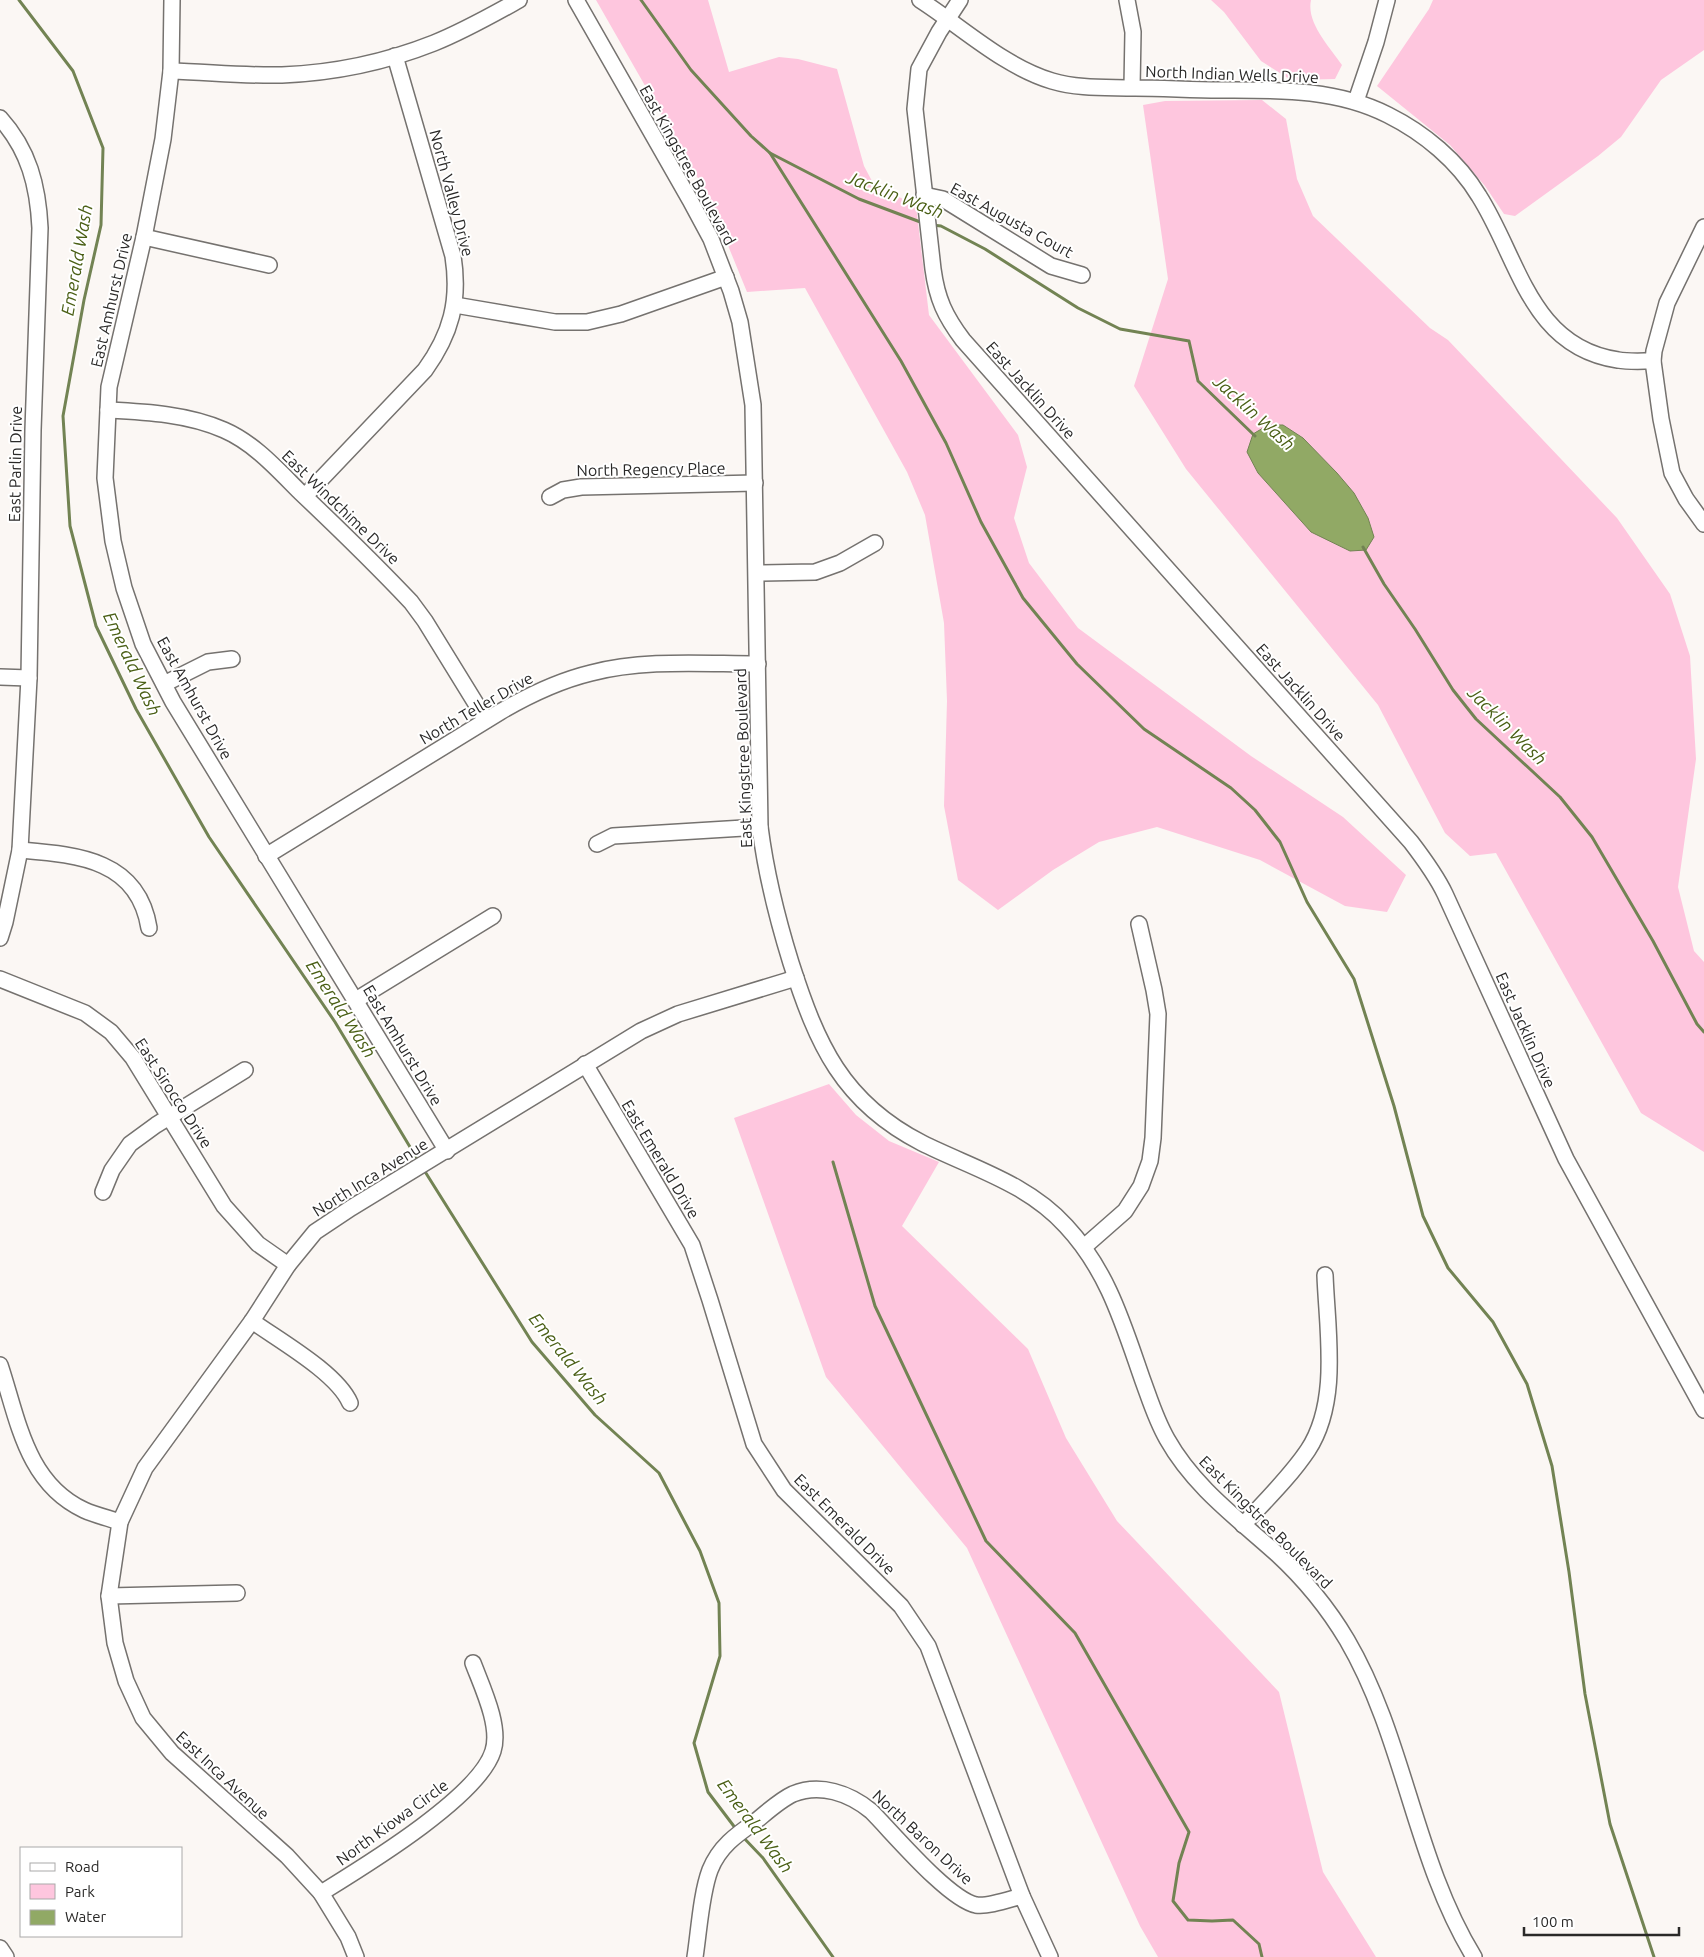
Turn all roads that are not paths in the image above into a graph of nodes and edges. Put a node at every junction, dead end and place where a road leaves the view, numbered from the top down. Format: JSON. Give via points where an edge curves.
{"nodes":[{"id":1,"x":172,"y":0,"type":"edge"},
{"id":2,"x":520,"y":0,"type":"edge"},
{"id":3,"x":576,"y":0,"type":"edge"},
{"id":4,"x":920,"y":0,"type":"edge"},
{"id":5,"x":960,"y":0,"type":"edge"},
{"id":6,"x":1127,"y":0,"type":"edge"},
{"id":7,"x":1387,"y":0,"type":"edge"},
{"id":8,"x":948,"y":18,"type":"junction"},
{"id":9,"x":395,"y":56,"type":"junction"},
{"id":10,"x":171,"y":71,"type":"junction"},
{"id":11,"x":1132,"y":88,"type":"junction"},
{"id":12,"x":1356,"y":101,"type":"junction"},
{"id":13,"x":0,"y":118,"type":"edge"},
{"id":14,"x":924,"y":195,"type":"junction"},
{"id":15,"x":1704,"y":226,"type":"edge"},
{"id":16,"x":144,"y":237,"type":"junction"},
{"id":17,"x":268,"y":265,"type":"dead end"},
{"id":18,"x":1082,"y":275,"type":"dead end"},
{"id":19,"x":726,"y":277,"type":"junction"},
{"id":20,"x":455,"y":305,"type":"junction"},
{"id":21,"x":1653,"y":361,"type":"junction"},
{"id":22,"x":108,"y":410,"type":"junction"},
{"id":23,"x":755,"y":484,"type":"junction"},
{"id":24,"x":305,"y":496,"type":"junction"},
{"id":25,"x":550,"y":497,"type":"dead end"},
{"id":26,"x":1704,"y":524,"type":"edge"},
{"id":27,"x":875,"y":543,"type":"dead end"},
{"id":28,"x":757,"y":572,"type":"junction"},
{"id":29,"x":232,"y":659,"type":"dead end"},
{"id":30,"x":758,"y":664,"type":"junction"},
{"id":31,"x":0,"y":677,"type":"edge"},
{"id":32,"x":28,"y":678,"type":"junction"},
{"id":33,"x":164,"y":684,"type":"junction"},
{"id":34,"x":486,"y":720,"type":"junction"},
{"id":35,"x":760,"y":827,"type":"junction"},
{"id":36,"x":598,"y":844,"type":"dead end"},
{"id":37,"x":20,"y":850,"type":"junction"},
{"id":38,"x":266,"y":856,"type":"junction"},
{"id":39,"x":494,"y":916,"type":"dead end"},
{"id":40,"x":1139,"y":924,"type":"dead end"},
{"id":41,"x":149,"y":928,"type":"dead end"},
{"id":42,"x":0,"y":938,"type":"edge"},
{"id":43,"x":796,"y":978,"type":"junction"},
{"id":44,"x":0,"y":979,"type":"edge"},
{"id":45,"x":356,"y":1000,"type":"junction"},
{"id":46,"x":585,"y":1064,"type":"junction"},
{"id":47,"x":245,"y":1070,"type":"dead end"},
{"id":48,"x":169,"y":1116,"type":"junction"},
{"id":49,"x":447,"y":1151,"type":"junction"},
{"id":50,"x":103,"y":1192,"type":"dead end"},
{"id":51,"x":1084,"y":1246,"type":"junction"},
{"id":52,"x":288,"y":1266,"type":"junction"},
{"id":53,"x":1325,"y":1275,"type":"dead end"},
{"id":54,"x":252,"y":1321,"type":"junction"},
{"id":55,"x":0,"y":1365,"type":"edge"},
{"id":56,"x":350,"y":1403,"type":"dead end"},
{"id":57,"x":1704,"y":1410,"type":"edge"},
{"id":58,"x":120,"y":1522,"type":"junction"},
{"id":59,"x":1243,"y":1525,"type":"junction"},
{"id":60,"x":237,"y":1593,"type":"dead end"},
{"id":61,"x":109,"y":1596,"type":"junction"},
{"id":62,"x":473,"y":1663,"type":"dead end"},
{"id":63,"x":321,"y":1893,"type":"junction"},
{"id":64,"x":1022,"y":1896,"type":"junction"},
{"id":65,"x":0,"y":1948,"type":"edge"},
{"id":66,"x":6,"y":1957,"type":"edge"},
{"id":67,"x":356,"y":1957,"type":"edge"},
{"id":68,"x":695,"y":1957,"type":"edge"},
{"id":69,"x":1050,"y":1957,"type":"edge"},
{"id":70,"x":1474,"y":1957,"type":"edge"}],
"edges":[{"from":1,"to":10,"type":"street","name":"East Amhurst Drive"},
{"from":2,"to":9,"type":"street","via":[[456,34]]},
{"from":3,"to":19,"type":"street","name":"East Kingstree Boulevard","via":[[690,200],[711,239]]},
{"from":4,"to":8,"type":"street","name":"North Indian Wells Drive"},
{"from":5,"to":8,"type":"street","name":"East Jacklin Drive"},
{"from":6,"to":11,"type":"street","via":[[1133,32]]},
{"from":7,"to":12,"type":"street"},
{"from":8,"to":11,"type":"street","name":"North Indian Wells Drive","via":[[1003,58],[1040,77],[1089,88]]},
{"from":8,"to":14,"type":"street","name":"East Jacklin Drive","via":[[919,69],[914,109]]},
{"from":9,"to":10,"type":"street","via":[[344,68],[283,75]]},
{"from":9,"to":20,"type":"street","name":"North Valley Drive","via":[[453,256]]},
{"from":10,"to":16,"type":"street","name":"East Amhurst Drive","via":[[164,139]]},
{"from":11,"to":12,"type":"street","name":"North Indian Wells Drive","via":[[1284,91]]},
{"from":12,"to":21,"type":"street","name":"North Indian Wells Drive","via":[[1419,133],[1467,178],[1489,212],[1536,308],[1557,332],[1598,355],[1618,360]]},
{"from":13,"to":32,"type":"street","name":"East Parlin Drive","via":[[18,140],[32,173],[40,228]]},
{"from":14,"to":18,"type":"street","name":"East Augusta Court","via":[[943,199],[1051,266]]},
{"from":14,"to":57,"type":"street","name":"East Jacklin Drive","via":[[936,289],[942,307],[959,335],[1406,836],[1437,879],[1566,1159]]},
{"from":15,"to":21,"type":"street","via":[[1667,303]]},
{"from":16,"to":17,"type":"street"},
{"from":16,"to":22,"type":"street","name":"East Amhurst Drive","via":[[110,387]]},
{"from":19,"to":20,"type":"street","via":[[621,314],[587,322],[555,322]]},
{"from":19,"to":23,"type":"street","name":"East Kingstree Boulevard","via":[[740,322],[750,377]]},
{"from":20,"to":24,"type":"street","name":"North Valley Drive","via":[[442,341],[425,370]]},
{"from":21,"to":26,"type":"street","via":[[1672,473]]},
{"from":22,"to":24,"type":"street","name":"East Windchime Drive","via":[[182,417],[225,430],[259,452]]},
{"from":22,"to":33,"type":"street","name":"East Amhurst Drive","via":[[105,478],[113,541],[134,620]]},
{"from":23,"to":25,"type":"street","name":"North Regency Place","via":[[581,487],[563,490]]},
{"from":23,"to":28,"type":"street","name":"East Kingstree Boulevard"},
{"from":24,"to":34,"type":"street","name":"East Windchime Drive","via":[[411,602]]},
{"from":27,"to":28,"type":"street","via":[[815,572]]},
{"from":28,"to":30,"type":"street","name":"East Kingstree Boulevard"},
{"from":29,"to":33,"type":"street","via":[[208,662]]},
{"from":30,"to":34,"type":"street","name":"North Teller Drive","via":[[641,665],[592,672],[538,691]]},
{"from":30,"to":35,"type":"street","name":"East Kingstree Boulevard"},
{"from":31,"to":32,"type":"street"},
{"from":32,"to":37,"type":"street","name":"East Parlin Drive"},
{"from":33,"to":38,"type":"street","name":"East Amhurst Drive"},
{"from":34,"to":38,"type":"street","name":"North Teller Drive"},
{"from":35,"to":36,"type":"street","via":[[614,836]]},
{"from":35,"to":43,"type":"street","name":"East Kingstree Boulevard","via":[[770,890]]},
{"from":37,"to":41,"type":"street","via":[[90,859],[113,870],[134,888],[147,914]]},
{"from":37,"to":42,"type":"street","name":"East Parlin Drive"},
{"from":38,"to":45,"type":"street","name":"East Amhurst Drive"},
{"from":39,"to":45,"type":"street"},
{"from":40,"to":51,"type":"street","via":[[1158,1014],[1150,1161],[1141,1186],[1125,1211]]},
{"from":43,"to":46,"type":"street","name":"North Inca Avenue","via":[[678,1014],[641,1031]]},
{"from":43,"to":51,"type":"street","name":"East Kingstree Boulevard","via":[[822,1046],[838,1071],[865,1102],[919,1141],[1030,1194],[1064,1223]]},
{"from":44,"to":48,"type":"street","name":"East Sirocco Drive","via":[[85,1013],[111,1032],[133,1058]]},
{"from":45,"to":49,"type":"street","name":"East Amhurst Drive"},
{"from":46,"to":49,"type":"street","name":"North Inca Avenue"},
{"from":46,"to":64,"type":"street","name":"East Emerald Drive","via":[[692,1245],[754,1444],[784,1490],[901,1606],[928,1646]]},
{"from":47,"to":48,"type":"street"},
{"from":48,"to":50,"type":"street","via":[[130,1144],[112,1170]]},
{"from":48,"to":52,"type":"street","name":"East Sirocco Drive","via":[[238,1224]]},
{"from":49,"to":52,"type":"street","name":"North Inca Avenue","via":[[316,1232]]},
{"from":51,"to":59,"type":"street","name":"East Kingstree Boulevard","via":[[1112,1295],[1166,1437],[1195,1480]]},
{"from":52,"to":54,"type":"street","name":"North Inca Avenue"},
{"from":53,"to":59,"type":"street","via":[[1330,1376],[1321,1420],[1308,1450]]},
{"from":54,"to":56,"type":"street","via":[[332,1379]]},
{"from":54,"to":58,"type":"street","name":"North Inca Avenue","via":[[145,1468]]},
{"from":55,"to":58,"type":"street","via":[[36,1469],[52,1487],[84,1510]]},
{"from":58,"to":61,"type":"street","name":"North Inca Avenue"},
{"from":59,"to":70,"type":"street","name":"East Kingstree Boulevard","via":[[1314,1593],[1354,1652],[1378,1704],[1443,1898]]},
{"from":60,"to":61,"type":"street"},
{"from":61,"to":63,"type":"street","name":"East Inca Avenue","via":[[115,1643],[126,1681],[143,1718],[172,1753],[286,1856]]},
{"from":62,"to":63,"type":"street","name":"North Kiowa Circle","via":[[486,1696],[494,1732],[494,1750],[486,1768],[460,1795],[392,1847]]},
{"from":63,"to":67,"type":"street","name":"East Inca Avenue","via":[[348,1937]]},
{"from":64,"to":68,"type":"street","name":"North Baron Drive","via":[[978,1905],[960,1899],[858,1800],[844,1793],[805,1790],[791,1795],[739,1833],[717,1855],[709,1872]]},
{"from":64,"to":69,"type":"street","name":"East Emerald Drive"},
{"from":65,"to":66,"type":"street"}]}
